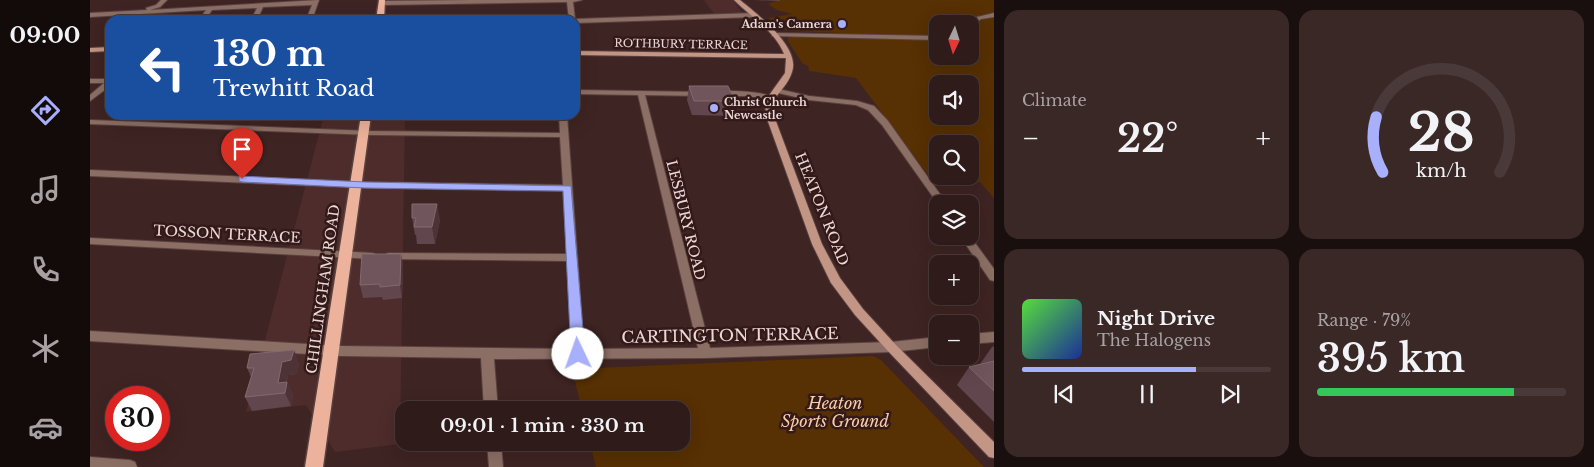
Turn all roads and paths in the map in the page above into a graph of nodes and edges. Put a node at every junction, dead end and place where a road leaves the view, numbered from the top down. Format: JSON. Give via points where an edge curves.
{"nodes":[{"id":1,"x":164,"y":0,"type":"edge"},
{"id":2,"x":225,"y":0,"type":"edge"},
{"id":3,"x":570,"y":0,"type":"edge"},
{"id":4,"x":579,"y":0,"type":"edge"},
{"id":5,"x":737,"y":0,"type":"edge"},
{"id":6,"x":316,"y":1,"type":"edge"},
{"id":7,"x":382,"y":2,"type":"edge"},
{"id":8,"x":259,"y":4,"type":"edge"},
{"id":9,"x":221,"y":6,"type":"dead end"},
{"id":10,"x":211,"y":8,"type":"junction"},
{"id":11,"x":90,"y":9,"type":"edge"},
{"id":12,"x":159,"y":11,"type":"junction"},
{"id":13,"x":755,"y":14,"type":"junction"},
{"id":14,"x":155,"y":15,"type":"edge"},
{"id":15,"x":206,"y":15,"type":"edge"},
{"id":16,"x":311,"y":15,"type":"edge"},
{"id":17,"x":381,"y":15,"type":"edge"},
{"id":18,"x":572,"y":15,"type":"edge"},
{"id":19,"x":994,"y":15,"type":"edge"},
{"id":20,"x":90,"y":16,"type":"edge"},
{"id":21,"x":979,"y":18,"type":"edge"},
{"id":22,"x":580,"y":21,"type":"edge"},
{"id":23,"x":774,"y":35,"type":"junction"},
{"id":24,"x":929,"y":38,"type":"edge"},
{"id":25,"x":90,"y":50,"type":"edge"},
{"id":26,"x":105,"y":50,"type":"edge"},
{"id":27,"x":580,"y":53,"type":"edge"},
{"id":28,"x":788,"y":56,"type":"junction"},
{"id":29,"x":90,"y":81,"type":"edge"},
{"id":30,"x":105,"y":81,"type":"edge"},
{"id":31,"x":105,"y":86,"type":"edge"},
{"id":32,"x":580,"y":92,"type":"edge"},
{"id":33,"x":641,"y":93,"type":"junction"},
{"id":34,"x":774,"y":94,"type":"junction"},
{"id":35,"x":90,"y":99,"type":"edge"},
{"id":36,"x":365,"y":120,"type":"edge"},
{"id":37,"x":563,"y":120,"type":"edge"},
{"id":38,"x":90,"y":122,"type":"edge"},
{"id":39,"x":364,"y":133,"type":"junction"},
{"id":40,"x":564,"y":135,"type":"junction"},
{"id":41,"x":90,"y":172,"type":"edge"},
{"id":42,"x":355,"y":184,"type":"junction"},
{"id":43,"x":568,"y":188,"type":"junction"},
{"id":44,"x":936,"y":195,"type":"edge"},
{"id":45,"x":90,"y":241,"type":"edge"},
{"id":46,"x":971,"y":245,"type":"edge"},
{"id":47,"x":345,"y":254,"type":"junction"},
{"id":48,"x":572,"y":258,"type":"junction"},
{"id":49,"x":994,"y":277,"type":"edge"},
{"id":50,"x":90,"y":336,"type":"edge"},
{"id":51,"x":994,"y":337,"type":"edge"},
{"id":52,"x":979,"y":338,"type":"edge"},
{"id":53,"x":929,"y":343,"type":"edge"},
{"id":54,"x":891,"y":347,"type":"junction"},
{"id":55,"x":330,"y":351,"type":"junction"},
{"id":56,"x":705,"y":352,"type":"junction"},
{"id":57,"x":487,"y":353,"type":"junction"},
{"id":58,"x":578,"y":354,"type":"junction"},
{"id":59,"x":490,"y":401,"type":"edge"},
{"id":60,"x":495,"y":451,"type":"edge"},
{"id":61,"x":994,"y":452,"type":"edge"},
{"id":62,"x":90,"y":464,"type":"edge"},
{"id":63,"x":130,"y":467,"type":"edge"},
{"id":64,"x":314,"y":467,"type":"edge"},
{"id":65,"x":496,"y":467,"type":"edge"}],
"edges":[{"from":1,"to":11,"type":"street","via":[[149,8]]},
{"from":2,"to":9,"type":"street"},
{"from":3,"to":4,"type":"street"},
{"from":3,"to":7,"type":"street"},
{"from":3,"to":18,"type":"street"},
{"from":5,"to":13,"type":"street"},
{"from":6,"to":8,"type":"street"},
{"from":6,"to":16,"type":"street"},
{"from":7,"to":17,"type":"main road"},
{"from":8,"to":10,"type":"street"},
{"from":10,"to":12,"type":"street"},
{"from":10,"to":15,"type":"street"},
{"from":12,"to":14,"type":"street"},
{"from":12,"to":20,"type":"street"},
{"from":13,"to":22,"type":"street"},
{"from":13,"to":23,"type":"street"},
{"from":19,"to":21,"type":"street"},
{"from":23,"to":24,"type":"street"},
{"from":23,"to":28,"type":"street"},
{"from":25,"to":26,"type":"street"},
{"from":27,"to":28,"type":"street","name":"ROTHBURY TERRACE"},
{"from":28,"to":34,"type":"street","via":[[790,71]]},
{"from":29,"to":30,"type":"street"},
{"from":31,"to":35,"type":"street"},
{"from":32,"to":33,"type":"street"},
{"from":33,"to":34,"type":"street"},
{"from":33,"to":56,"type":"street","name":"LESBURY ROAD"},
{"from":34,"to":44,"type":"street","via":[[861,104],[870,108],[885,123]]},
{"from":34,"to":54,"type":"street","name":"HEATON ROAD","via":[[768,103],[770,116],[826,263],[848,297]]},
{"from":36,"to":39,"type":"main road","name":"CHILLINGHAM ROAD"},
{"from":37,"to":40,"type":"street"},
{"from":38,"to":39,"type":"street"},
{"from":39,"to":40,"type":"street"},
{"from":39,"to":42,"type":"main road","name":"CHILLINGHAM ROAD"},
{"from":40,"to":43,"type":"street"},
{"from":41,"to":42,"type":"street"},
{"from":42,"to":43,"type":"street"},
{"from":42,"to":47,"type":"main road","name":"CHILLINGHAM ROAD"},
{"from":43,"to":48,"type":"street"},
{"from":45,"to":47,"type":"street","name":"TOSSON TERRACE"},
{"from":46,"to":49,"type":"street"},
{"from":47,"to":48,"type":"street","name":"TOSSON TERRACE"},
{"from":47,"to":55,"type":"main road","name":"CHILLINGHAM ROAD"},
{"from":48,"to":58,"type":"street"},
{"from":50,"to":55,"type":"street","name":"CARTINGTON TERRACE"},
{"from":51,"to":52,"type":"street"},
{"from":53,"to":54,"type":"street","name":"CARTINGTON TERRACE"},
{"from":54,"to":56,"type":"street","name":"CARTINGTON TERRACE"},
{"from":54,"to":61,"type":"street","name":"HEATON ROAD"},
{"from":55,"to":57,"type":"street","name":"CARTINGTON TERRACE"},
{"from":55,"to":64,"type":"main road","name":"CHILLINGHAM ROAD"},
{"from":56,"to":58,"type":"street","name":"CARTINGTON TERRACE"},
{"from":57,"to":58,"type":"street","name":"CARTINGTON TERRACE"},
{"from":57,"to":59,"type":"street"},
{"from":60,"to":65,"type":"street"},
{"from":62,"to":63,"type":"street"}]}
